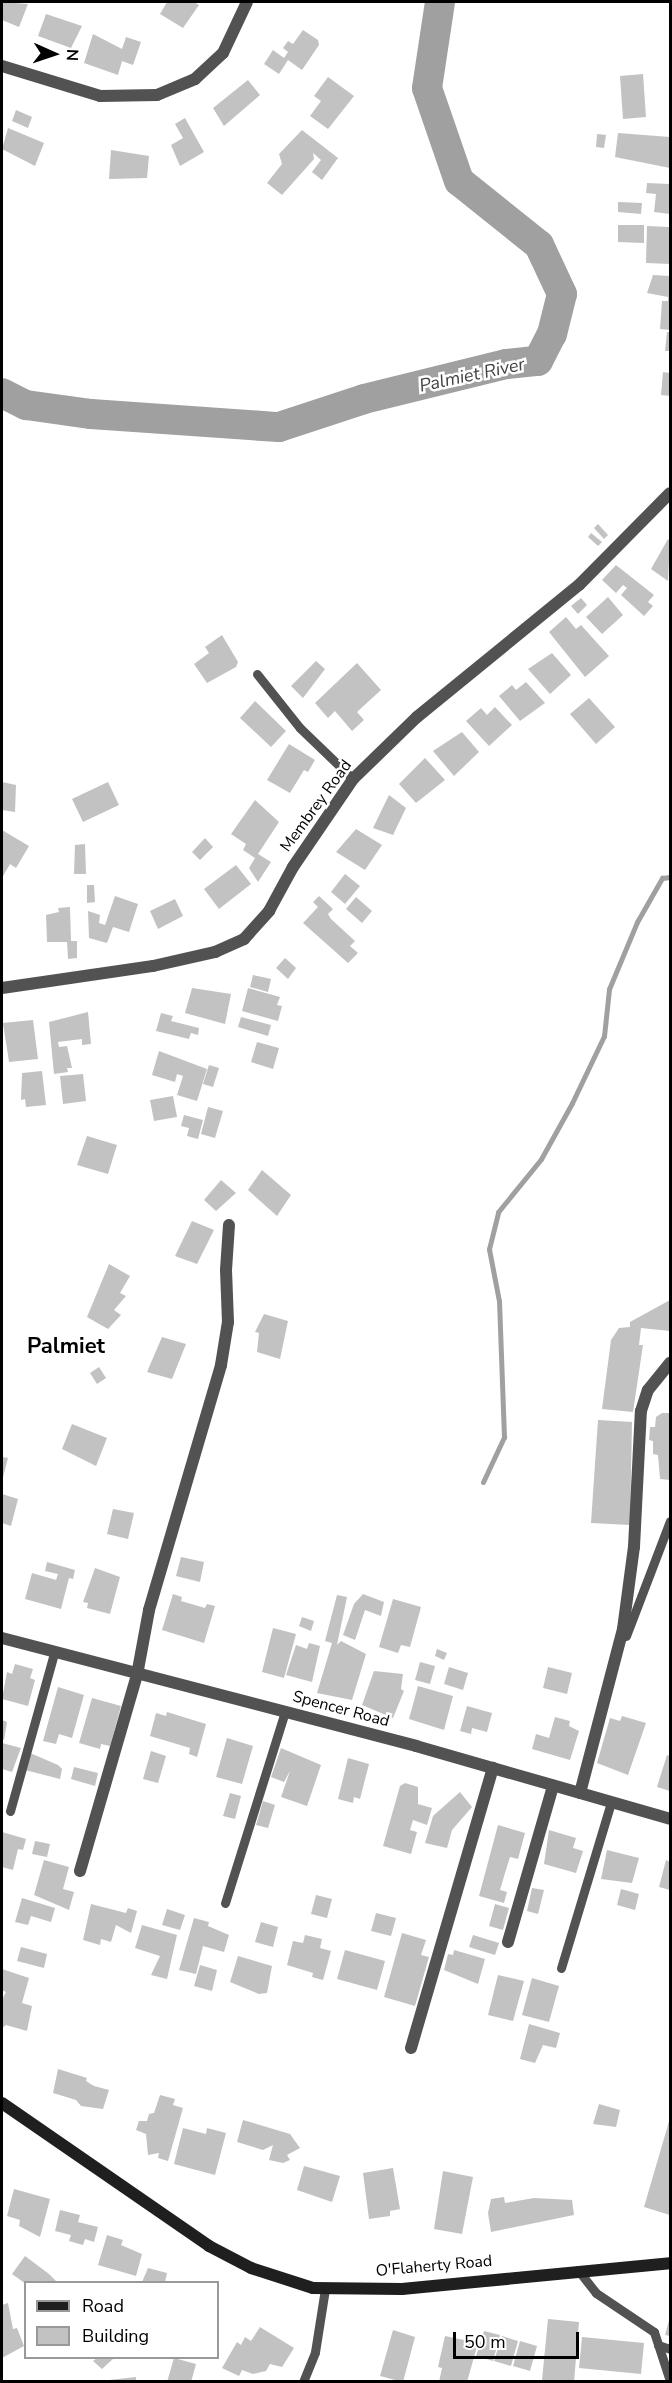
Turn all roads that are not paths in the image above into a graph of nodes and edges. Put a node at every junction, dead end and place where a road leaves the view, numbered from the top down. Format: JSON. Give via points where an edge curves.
{"nodes":[{"id":1,"x":247,"y":2,"type":"edge"},
{"id":2,"x":2,"y":66,"type":"edge"},
{"id":3,"x":670,"y":493,"type":"edge"},
{"id":4,"x":257,"y":674,"type":"dead end"},
{"id":5,"x":353,"y":779,"type":"junction"},
{"id":6,"x":2,"y":988,"type":"edge"},
{"id":7,"x":230,"y":1225,"type":"dead end"},
{"id":8,"x":670,"y":1363,"type":"edge"},
{"id":9,"x":670,"y":1521,"type":"edge"},
{"id":10,"x":2,"y":1638,"type":"edge"},
{"id":11,"x":54,"y":1653,"type":"junction"},
{"id":12,"x":616,"y":1660,"type":"junction"},
{"id":13,"x":137,"y":1675,"type":"junction"},
{"id":14,"x":285,"y":1711,"type":"junction"},
{"id":15,"x":493,"y":1768,"type":"junction"},
{"id":16,"x":553,"y":1786,"type":"junction"},
{"id":17,"x":580,"y":1793,"type":"junction"},
{"id":18,"x":611,"y":1802,"type":"junction"},
{"id":19,"x":10,"y":1811,"type":"dead end"},
{"id":20,"x":670,"y":1818,"type":"edge"},
{"id":21,"x":80,"y":1871,"type":"dead end"},
{"id":22,"x":225,"y":1903,"type":"dead end"},
{"id":23,"x":508,"y":1942,"type":"dead end"},
{"id":24,"x":561,"y":1968,"type":"dead end"},
{"id":25,"x":411,"y":2048,"type":"dead end"},
{"id":26,"x":2,"y":2103,"type":"edge"},
{"id":27,"x":670,"y":2263,"type":"edge"},
{"id":28,"x":578,"y":2270,"type":"junction"},
{"id":29,"x":325,"y":2289,"type":"junction"},
{"id":30,"x":658,"y":2345,"type":"junction"},
{"id":31,"x":670,"y":2349,"type":"edge"},
{"id":32,"x":670,"y":2381,"type":"edge"},
{"id":33,"x":303,"y":2382,"type":"edge"}],
"edges":[{"from":1,"to":2,"type":"street","via":[[223,53],[195,79],[157,95],[100,96]]},
{"from":3,"to":5,"type":"street","name":"Membrey Road","via":[[579,585],[417,717]]},
{"from":4,"to":5,"type":"lane","via":[[307,736]]},
{"from":5,"to":6,"type":"street","name":"Membrey Road","via":[[299,857],[269,911],[244,939],[215,952],[153,966]]},
{"from":7,"to":13,"type":"street","via":[[226,1343],[149,1610]]},
{"from":8,"to":12,"type":"street","via":[[648,1390],[642,1411],[630,1577]]},
{"from":9,"to":12,"type":"lane"},
{"from":10,"to":11,"type":"street","name":"Spencer Road"},
{"from":11,"to":13,"type":"street","name":"Spencer Road"},
{"from":11,"to":19,"type":"lane"},
{"from":12,"to":17,"type":"street"},
{"from":13,"to":14,"type":"street","name":"Spencer Road"},
{"from":13,"to":21,"type":"street"},
{"from":14,"to":15,"type":"street","name":"Spencer Road"},
{"from":14,"to":22,"type":"lane"},
{"from":15,"to":16,"type":"street","name":"Spencer Road"},
{"from":15,"to":25,"type":"street"},
{"from":16,"to":17,"type":"street","name":"Spencer Road"},
{"from":16,"to":23,"type":"street"},
{"from":17,"to":18,"type":"street","name":"Spencer Road"},
{"from":18,"to":20,"type":"street","name":"Spencer Road"},
{"from":18,"to":24,"type":"lane"},
{"from":26,"to":29,"type":"street","name":"O'Flaherty Road","via":[[209,2246],[279,2279]]},
{"from":27,"to":28,"type":"street","name":"O'Flaherty Road"},
{"from":28,"to":29,"type":"street","name":"O'Flaherty Road","via":[[402,2289]]},
{"from":28,"to":30,"type":"lane","via":[[596,2293],[654,2332]]},
{"from":29,"to":33,"type":"lane","via":[[315,2352]]},
{"from":30,"to":31,"type":"lane"},
{"from":30,"to":32,"type":"lane"}]}
